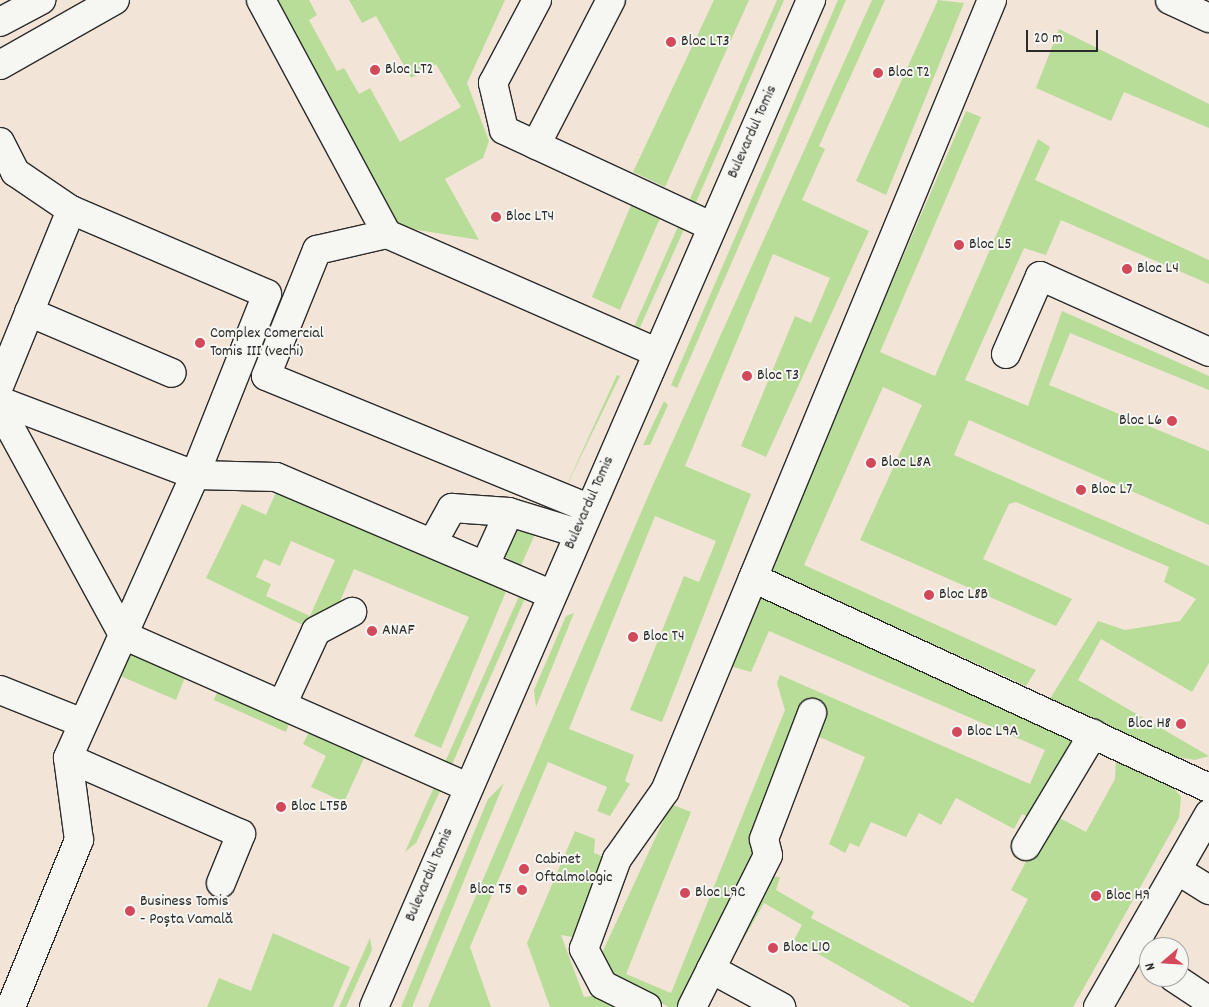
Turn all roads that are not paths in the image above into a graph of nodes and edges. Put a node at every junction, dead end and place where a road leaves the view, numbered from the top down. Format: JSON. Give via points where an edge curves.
{"nodes":[{"id":1,"x":41,"y":0,"type":"edge"},
{"id":2,"x":115,"y":0,"type":"edge"},
{"id":3,"x":261,"y":0,"type":"edge"},
{"id":4,"x":537,"y":0,"type":"edge"},
{"id":5,"x":611,"y":0,"type":"edge"},
{"id":6,"x":811,"y":0,"type":"edge"},
{"id":7,"x":992,"y":0,"type":"edge"},
{"id":8,"x":1170,"y":0,"type":"edge"},
{"id":9,"x":1209,"y":18,"type":"edge"},
{"id":10,"x":0,"y":22,"type":"edge"},
{"id":11,"x":0,"y":65,"type":"edge"},
{"id":12,"x":0,"y":142,"type":"edge"},
{"id":13,"x":536,"y":146,"type":"junction"},
{"id":14,"x":70,"y":210,"type":"junction"},
{"id":15,"x":711,"y":226,"type":"junction"},
{"id":16,"x":388,"y":234,"type":"junction"},
{"id":17,"x":29,"y":312,"type":"junction"},
{"id":18,"x":656,"y":352,"type":"junction"},
{"id":19,"x":1209,"y":352,"type":"edge"},
{"id":20,"x":1006,"y":354,"type":"dead end"},
{"id":21,"x":172,"y":373,"type":"dead end"},
{"id":22,"x":0,"y":384,"type":"edge"},
{"id":23,"x":0,"y":401,"type":"edge"},
{"id":24,"x":0,"y":409,"type":"edge"},
{"id":25,"x":195,"y":475,"type":"junction"},
{"id":26,"x":588,"y":508,"type":"junction"},
{"id":27,"x":509,"y":512,"type":"junction"},
{"id":28,"x":577,"y":533,"type":"junction"},
{"id":29,"x":433,"y":542,"type":"junction"},
{"id":30,"x":485,"y":565,"type":"junction"},
{"id":31,"x":753,"y":578,"type":"junction"},
{"id":32,"x":550,"y":594,"type":"junction"},
{"id":33,"x":352,"y":612,"type":"dead end"},
{"id":34,"x":123,"y":635,"type":"junction"},
{"id":35,"x":0,"y":690,"type":"edge"},
{"id":36,"x":282,"y":705,"type":"junction"},
{"id":37,"x":812,"y":712,"type":"dead end"},
{"id":38,"x":84,"y":723,"type":"junction"},
{"id":39,"x":1093,"y":734,"type":"junction"},
{"id":40,"x":68,"y":758,"type":"junction"},
{"id":41,"x":467,"y":788,"type":"junction"},
{"id":42,"x":1209,"y":788,"type":"edge"},
{"id":43,"x":1209,"y":814,"type":"edge"},
{"id":44,"x":1026,"y":846,"type":"dead end"},
{"id":45,"x":1177,"y":870,"type":"junction"},
{"id":46,"x":221,"y":883,"type":"dead end"},
{"id":47,"x":1209,"y":890,"type":"edge"},
{"id":48,"x":1148,"y":937,"type":"edge"},
{"id":49,"x":1139,"y":956,"type":"edge"},
{"id":50,"x":711,"y":969,"type":"junction"},
{"id":51,"x":1188,"y":987,"type":"edge"},
{"id":52,"x":1209,"y":1001,"type":"edge"},
{"id":53,"x":11,"y":1007,"type":"edge"},
{"id":54,"x":374,"y":1007,"type":"edge"},
{"id":55,"x":647,"y":1007,"type":"edge"},
{"id":56,"x":692,"y":1007,"type":"edge"},
{"id":57,"x":780,"y":1007,"type":"edge"},
{"id":58,"x":1098,"y":1007,"type":"edge"}],
"edges":[{"from":1,"to":10,"type":"street"},
{"from":2,"to":11,"type":"street"},
{"from":3,"to":16,"type":"street"},
{"from":4,"to":13,"type":"street","via":[[492,83],[504,130]]},
{"from":5,"to":13,"type":"street"},
{"from":6,"to":15,"type":"street","name":"Bulevardul Tomis"},
{"from":7,"to":31,"type":"street"},
{"from":8,"to":9,"type":"street"},
{"from":12,"to":14,"type":"street","via":[[15,172]]},
{"from":13,"to":15,"type":"street"},
{"from":14,"to":17,"type":"street"},
{"from":14,"to":25,"type":"street","via":[[267,294]]},
{"from":15,"to":18,"type":"street","name":"Bulevardul Tomis"},
{"from":16,"to":18,"type":"street"},
{"from":16,"to":26,"type":"street","via":[[317,250],[266,376]]},
{"from":17,"to":21,"type":"street"},
{"from":17,"to":22,"type":"street"},
{"from":18,"to":26,"type":"street","name":"Bulevardul Tomis"},
{"from":19,"to":20,"type":"street","via":[[1040,276]]},
{"from":23,"to":25,"type":"street"},
{"from":24,"to":34,"type":"street"},
{"from":25,"to":29,"type":"street","via":[[276,477]]},
{"from":25,"to":34,"type":"street"},
{"from":26,"to":28,"type":"street","name":"Bulevardul Tomis"},
{"from":27,"to":28,"type":"street"},
{"from":27,"to":29,"type":"street","via":[[452,508]]},
{"from":27,"to":30,"type":"street"},
{"from":28,"to":32,"type":"street","name":"Bulevardul Tomis"},
{"from":29,"to":30,"type":"street"},
{"from":30,"to":32,"type":"street"},
{"from":31,"to":39,"type":"street"},
{"from":31,"to":55,"type":"street","via":[[665,791],[617,859],[584,949],[603,984]]},
{"from":32,"to":41,"type":"street","name":"Bulevardul Tomis"},
{"from":33,"to":36,"type":"street","via":[[316,631]]},
{"from":34,"to":36,"type":"street"},
{"from":34,"to":38,"type":"street"},
{"from":35,"to":38,"type":"street"},
{"from":36,"to":41,"type":"street"},
{"from":37,"to":50,"type":"street","via":[[764,839],[768,855]]},
{"from":38,"to":40,"type":"street"},
{"from":39,"to":42,"type":"street"},
{"from":39,"to":44,"type":"street"},
{"from":40,"to":46,"type":"street","via":[[242,834]]},
{"from":40,"to":53,"type":"street","via":[[79,840]]},
{"from":41,"to":54,"type":"street","name":"Bulevardul Tomis"},
{"from":43,"to":45,"type":"street"},
{"from":45,"to":47,"type":"street"},
{"from":45,"to":48,"type":"street"},
{"from":49,"to":58,"type":"street"},
{"from":50,"to":56,"type":"street"},
{"from":50,"to":57,"type":"street"},
{"from":51,"to":52,"type":"street"}]}
